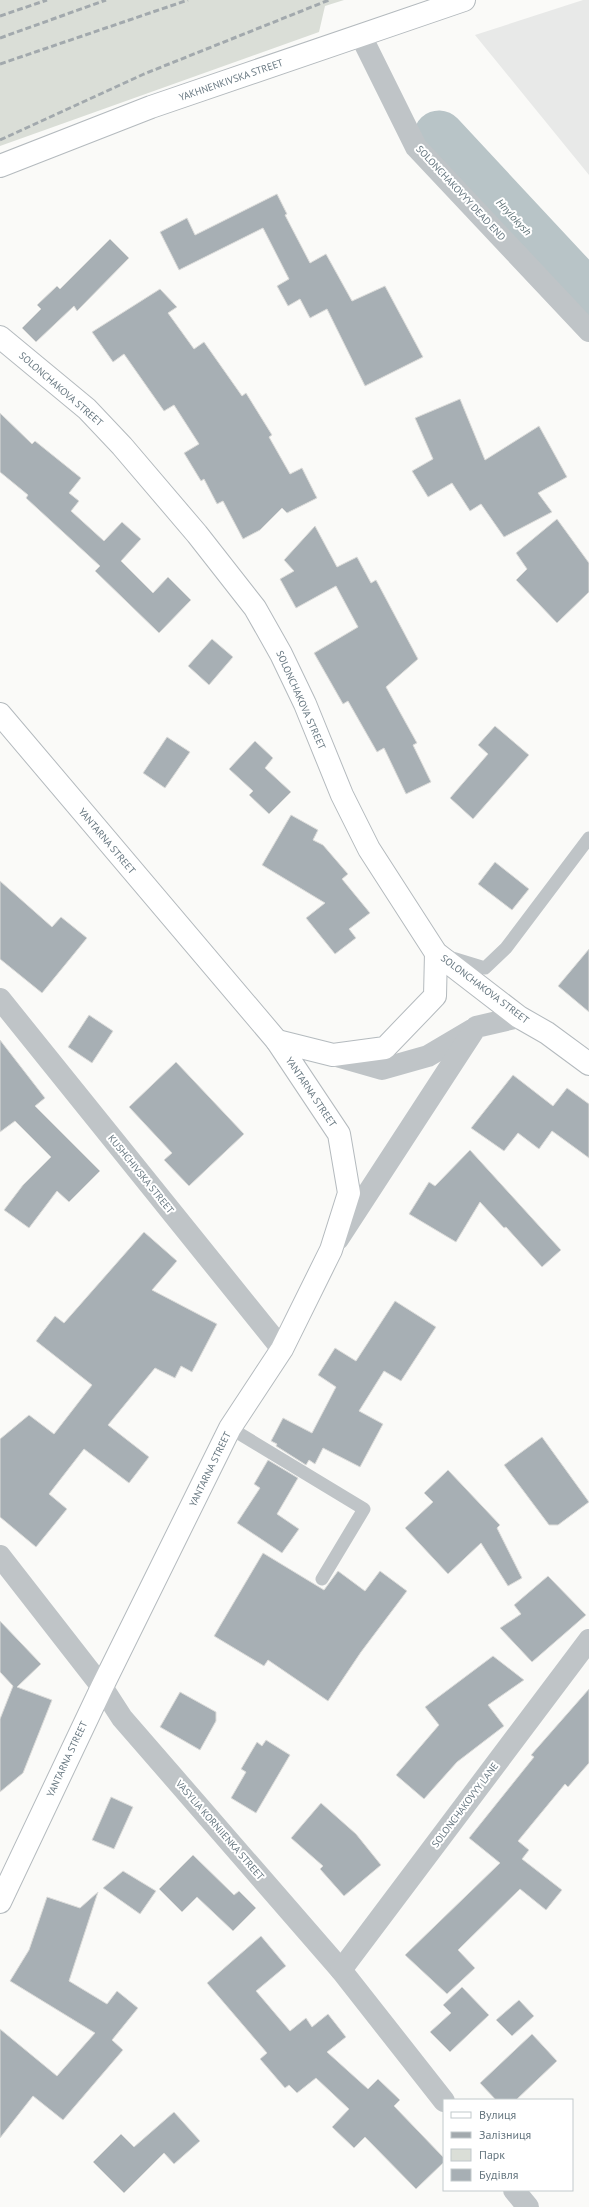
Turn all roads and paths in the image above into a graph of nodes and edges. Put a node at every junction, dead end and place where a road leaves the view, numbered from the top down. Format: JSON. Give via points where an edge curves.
{"nodes":[{"id":1,"x":464,"y":0,"type":"edge"},
{"id":2,"x":361,"y":36,"type":"junction"},
{"id":3,"x":0,"y":166,"type":"edge"},
{"id":4,"x":589,"y":331,"type":"edge"},
{"id":5,"x":0,"y":337,"type":"edge"},
{"id":6,"x":0,"y":714,"type":"edge"},
{"id":7,"x":589,"y":838,"type":"edge"},
{"id":8,"x":436,"y":953,"type":"junction"},
{"id":9,"x":0,"y":999,"type":"edge"},
{"id":10,"x":519,"y":1017,"type":"junction"},
{"id":11,"x":476,"y":1027,"type":"junction"},
{"id":12,"x":277,"y":1041,"type":"junction"},
{"id":13,"x":333,"y":1055,"type":"junction"},
{"id":14,"x":589,"y":1064,"type":"edge"},
{"id":15,"x":331,"y":1250,"type":"junction"},
{"id":16,"x":282,"y":1349,"type":"junction"},
{"id":17,"x":230,"y":1428,"type":"junction"},
{"id":18,"x":0,"y":1556,"type":"edge"},
{"id":19,"x":322,"y":1579,"type":"dead end"},
{"id":20,"x":589,"y":1640,"type":"edge"},
{"id":21,"x":102,"y":1687,"type":"junction"},
{"id":22,"x":0,"y":1902,"type":"edge"},
{"id":23,"x":341,"y":1970,"type":"junction"},
{"id":24,"x":443,"y":2100,"type":"edge"},
{"id":25,"x":515,"y":2191,"type":"edge"},
{"id":26,"x":528,"y":2207,"type":"edge"}],
"edges":[{"from":1,"to":2,"type":"main road","name":"YAKHNENKIVSKA STREET"},
{"from":2,"to":3,"type":"main road","name":"YAKHNENKIVSKA STREET","via":[[151,107]]},
{"from":2,"to":4,"type":"street","name":"SOLONCHAKOVYY DEAD END","via":[[416,147]]},
{"from":5,"to":8,"type":"main road","name":"SOLONCHAKOVA STREET","via":[[87,409],[122,446],[197,534],[255,608],[305,704],[342,795],[369,849]]},
{"from":6,"to":12,"type":"main road","name":"YANTARNA STREET"},
{"from":7,"to":8,"type":"lane","via":[[506,948],[485,968]]},
{"from":8,"to":10,"type":"main road","name":"SOLONCHAKOVA STREET"},
{"from":8,"to":13,"type":"main road","name":"YANTARNA STREET","via":[[435,996],[385,1048]]},
{"from":9,"to":16,"type":"street","name":"KUSHCHIVSKA STREET"},
{"from":10,"to":11,"type":"street"},
{"from":10,"to":14,"type":"main road","name":"SOLONCHAKOVA STREET","via":[[548,1033]]},
{"from":11,"to":13,"type":"street","via":[[428,1056],[382,1070]]},
{"from":11,"to":15,"type":"street"},
{"from":12,"to":13,"type":"main road","name":"YANTARNA STREET"},
{"from":12,"to":15,"type":"main road","name":"YANTARNA STREET","via":[[339,1134],[349,1193]]},
{"from":15,"to":16,"type":"main road","name":"YANTARNA STREET"},
{"from":16,"to":17,"type":"main road","name":"YANTARNA STREET"},
{"from":17,"to":19,"type":"lane","via":[[364,1509]]},
{"from":17,"to":21,"type":"main road","name":"YANTARNA STREET"},
{"from":18,"to":21,"type":"street","name":"VASYLIA KORNIIENKA STREET"},
{"from":20,"to":23,"type":"street","name":"SOLONCHAKOVYY LANE"},
{"from":21,"to":22,"type":"main road","name":"YANTARNA STREET"},
{"from":21,"to":23,"type":"street","name":"VASYLIA KORNIIENKA STREET","via":[[122,1718]]},
{"from":23,"to":24,"type":"street","name":"VASYLIA KORNIIENKA STREET"},
{"from":25,"to":26,"type":"street"}]}
